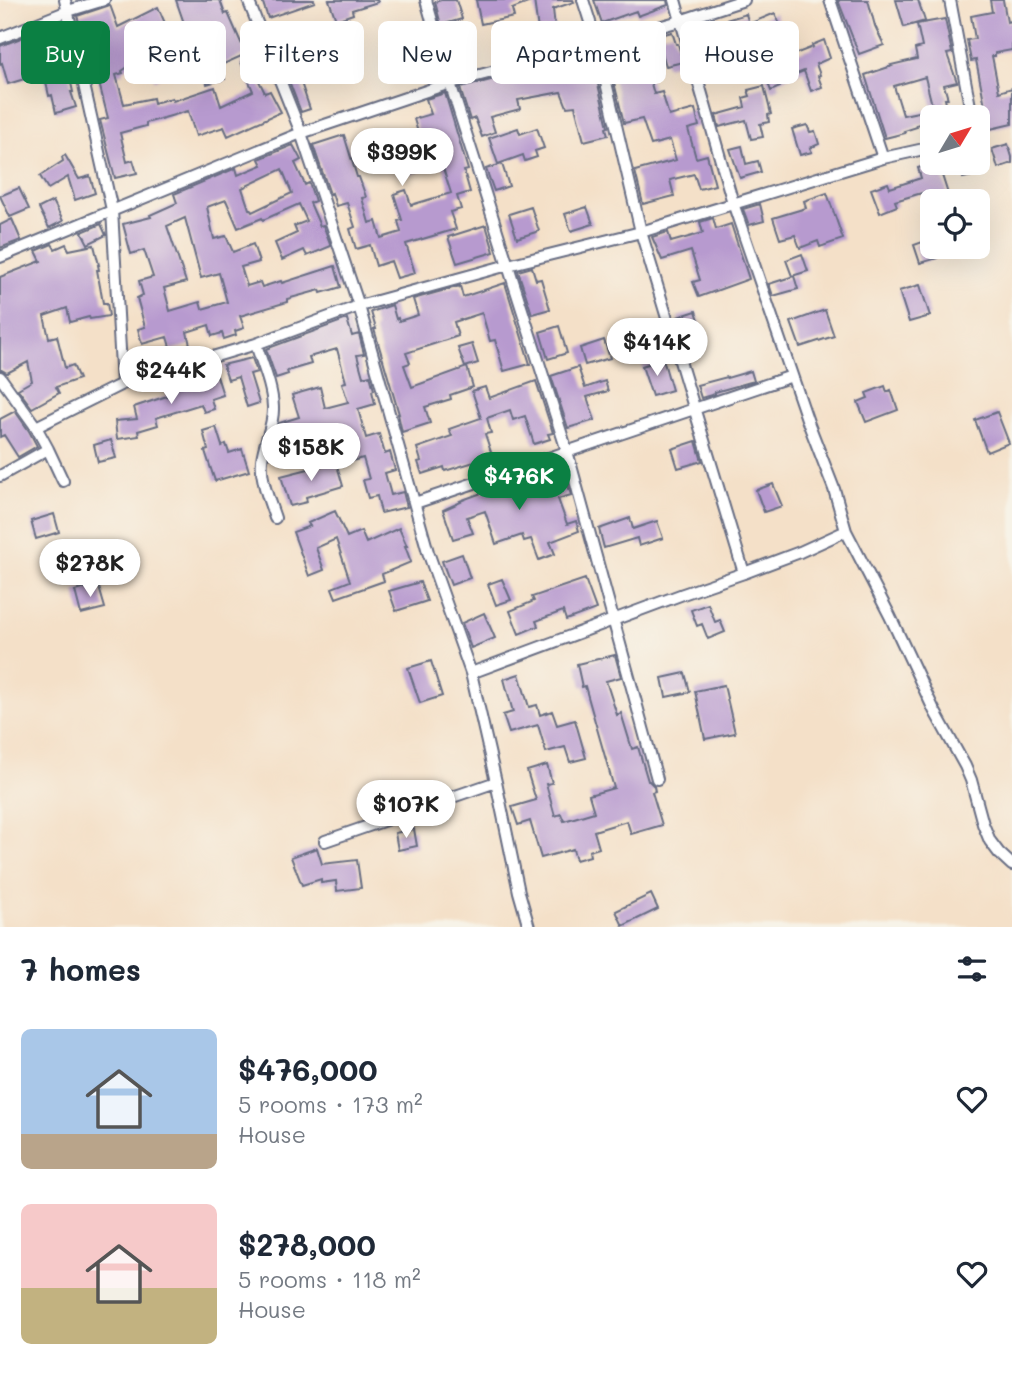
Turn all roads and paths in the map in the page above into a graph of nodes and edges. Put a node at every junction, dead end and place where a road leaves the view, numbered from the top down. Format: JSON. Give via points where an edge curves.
{"nodes":[{"id":1,"x":104,"y":0,"type":"edge"},
{"id":2,"x":247,"y":0,"type":"edge"},
{"id":3,"x":426,"y":0,"type":"edge"},
{"id":4,"x":583,"y":0,"type":"edge"},
{"id":5,"x":675,"y":0,"type":"edge"},
{"id":6,"x":744,"y":0,"type":"edge"},
{"id":7,"x":830,"y":0,"type":"edge"},
{"id":8,"x":950,"y":0,"type":"edge"},
{"id":9,"x":66,"y":6,"type":"edge"},
{"id":10,"x":680,"y":20,"type":"junction"},
{"id":11,"x":432,"y":21,"type":"edge"},
{"id":12,"x":590,"y":21,"type":"edge"},
{"id":13,"x":666,"y":24,"type":"edge"},
{"id":14,"x":0,"y":38,"type":"edge"},
{"id":15,"x":447,"y":84,"type":"edge"},
{"id":16,"x":450,"y":84,"type":"edge"},
{"id":17,"x":606,"y":84,"type":"edge"},
{"id":18,"x":970,"y":105,"type":"edge"},
{"id":19,"x":300,"y":133,"type":"junction"},
{"id":20,"x":920,"y":149,"type":"edge"},
{"id":21,"x":883,"y":158,"type":"junction"},
{"id":22,"x":733,"y":204,"type":"junction"},
{"id":23,"x":113,"y":210,"type":"junction"},
{"id":24,"x":641,"y":232,"type":"junction"},
{"id":25,"x":0,"y":257,"type":"edge"},
{"id":26,"x":508,"y":265,"type":"junction"},
{"id":27,"x":359,"y":306,"type":"junction"},
{"id":28,"x":256,"y":344,"type":"junction"},
{"id":29,"x":792,"y":376,"type":"junction"},
{"id":30,"x":0,"y":377,"type":"edge"},
{"id":31,"x":122,"y":384,"type":"junction"},
{"id":32,"x":694,"y":408,"type":"junction"},
{"id":33,"x":36,"y":427,"type":"junction"},
{"id":34,"x":48,"y":449,"type":"junction"},
{"id":35,"x":567,"y":451,"type":"junction"},
{"id":36,"x":0,"y":476,"type":"edge"},
{"id":37,"x":63,"y":481,"type":"dead end"},
{"id":38,"x":415,"y":503,"type":"junction"},
{"id":39,"x":275,"y":518,"type":"dead end"},
{"id":40,"x":846,"y":531,"type":"junction"},
{"id":41,"x":744,"y":573,"type":"junction"},
{"id":42,"x":614,"y":620,"type":"junction"},
{"id":43,"x":471,"y":673,"type":"junction"},
{"id":44,"x":657,"y":779,"type":"dead end"},
{"id":45,"x":496,"y":782,"type":"junction"},
{"id":46,"x":325,"y":841,"type":"dead end"},
{"id":47,"x":1012,"y":865,"type":"edge"},
{"id":48,"x":529,"y":927,"type":"edge"}],
"edges":[{"from":1,"to":9,"type":"street"},
{"from":2,"to":19,"type":"street"},
{"from":3,"to":11,"type":"street"},
{"from":4,"to":12,"type":"street"},
{"from":5,"to":10,"type":"street"},
{"from":6,"to":10,"type":"street"},
{"from":7,"to":21,"type":"street"},
{"from":8,"to":18,"type":"street"},
{"from":9,"to":14,"type":"street"},
{"from":9,"to":23,"type":"street"},
{"from":10,"to":13,"type":"street"},
{"from":10,"to":22,"type":"street"},
{"from":15,"to":19,"type":"street"},
{"from":16,"to":26,"type":"street"},
{"from":17,"to":24,"type":"street"},
{"from":19,"to":23,"type":"street"},
{"from":19,"to":27,"type":"street"},
{"from":20,"to":21,"type":"street"},
{"from":21,"to":22,"type":"street"},
{"from":22,"to":24,"type":"street"},
{"from":22,"to":29,"type":"street"},
{"from":23,"to":25,"type":"street"},
{"from":23,"to":31,"type":"street"},
{"from":24,"to":26,"type":"street"},
{"from":24,"to":32,"type":"street"},
{"from":26,"to":27,"type":"street"},
{"from":26,"to":35,"type":"street"},
{"from":27,"to":28,"type":"street"},
{"from":27,"to":38,"type":"street"},
{"from":28,"to":31,"type":"street"},
{"from":28,"to":39,"type":"street","via":[[272,393],[273,415],[262,468]]},
{"from":29,"to":32,"type":"street"},
{"from":29,"to":40,"type":"street"},
{"from":30,"to":33,"type":"street"},
{"from":31,"to":33,"type":"street"},
{"from":32,"to":35,"type":"street"},
{"from":32,"to":41,"type":"street"},
{"from":33,"to":34,"type":"street"},
{"from":34,"to":36,"type":"street"},
{"from":34,"to":37,"type":"street"},
{"from":35,"to":38,"type":"street"},
{"from":35,"to":42,"type":"street"},
{"from":38,"to":43,"type":"street"},
{"from":40,"to":41,"type":"street"},
{"from":40,"to":47,"type":"street","via":[[965,766],[990,841]]},
{"from":41,"to":42,"type":"street"},
{"from":42,"to":43,"type":"street"},
{"from":42,"to":44,"type":"street"},
{"from":43,"to":45,"type":"street"},
{"from":45,"to":46,"type":"street"},
{"from":45,"to":48,"type":"street"}]}
